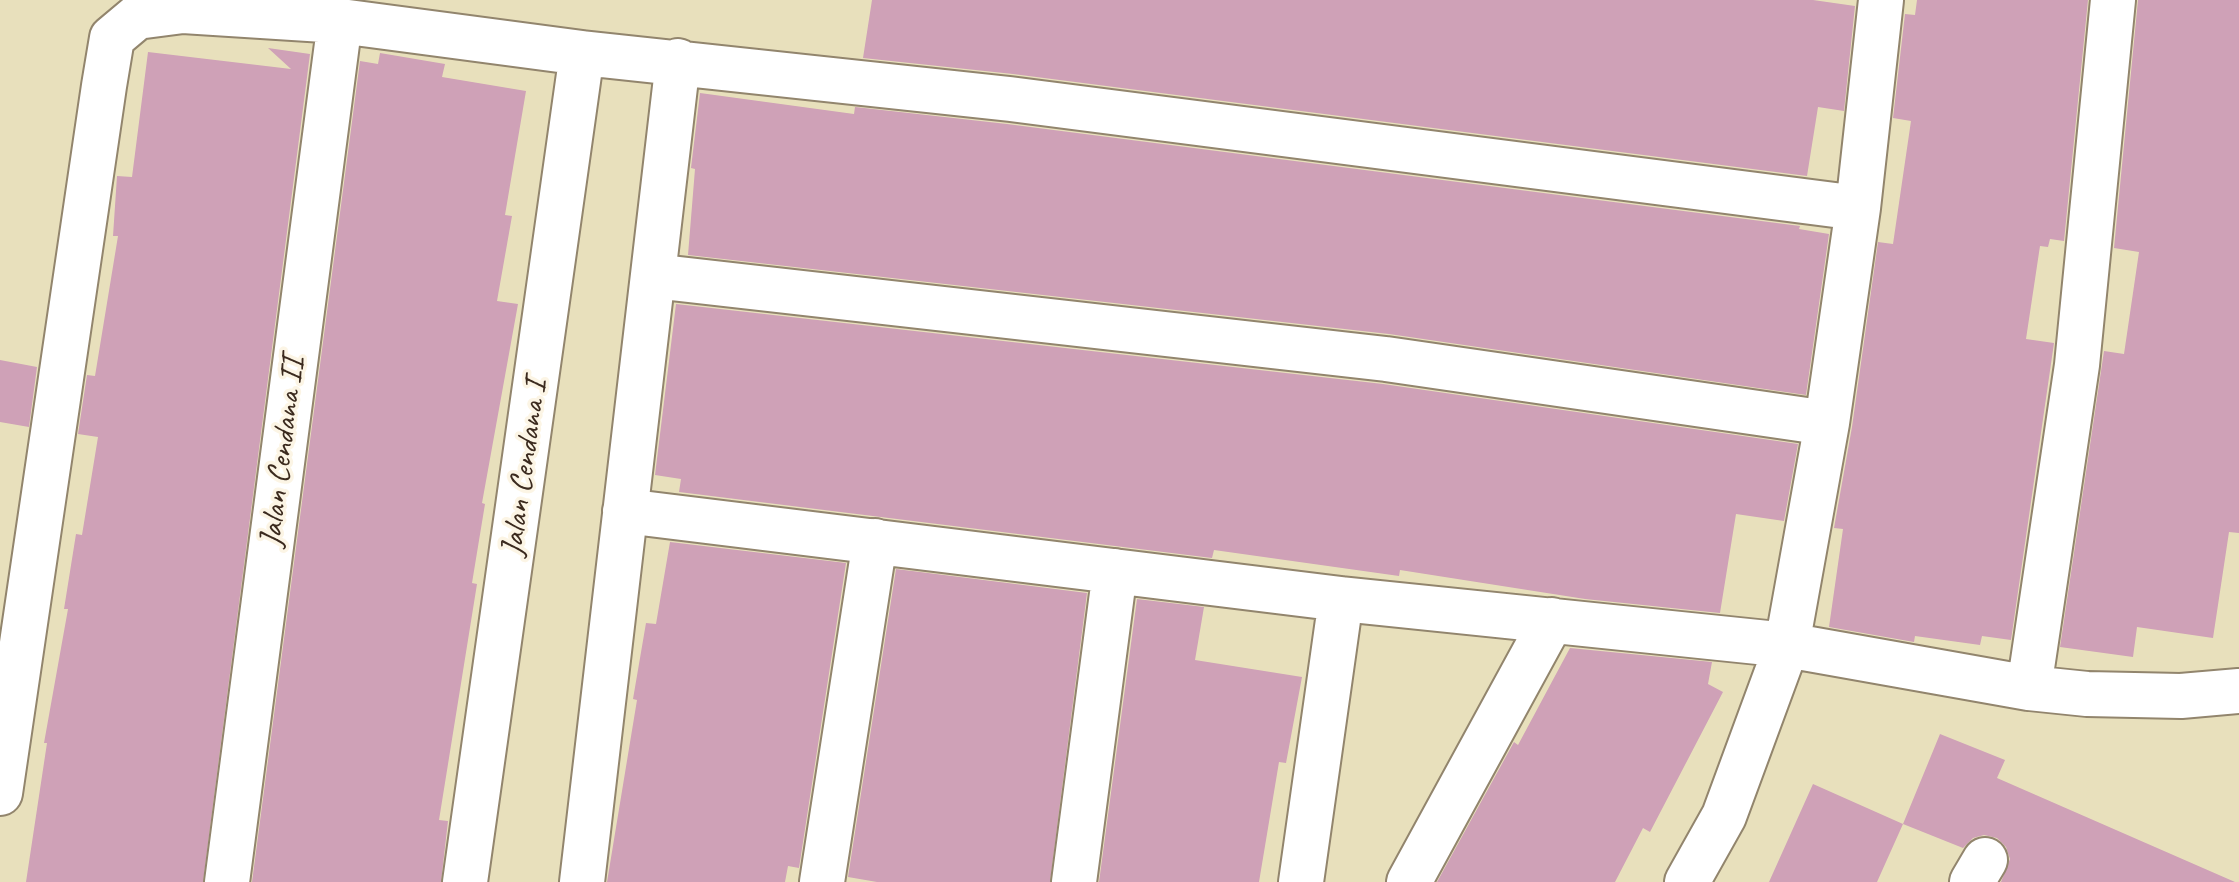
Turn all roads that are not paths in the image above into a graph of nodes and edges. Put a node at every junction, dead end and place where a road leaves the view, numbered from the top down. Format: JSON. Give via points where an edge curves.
{"nodes":[{"id":1,"x":1881,"y":0,"type":"edge"},
{"id":2,"x":2113,"y":0,"type":"edge"},
{"id":3,"x":340,"y":21,"type":"junction"},
{"id":4,"x":582,"y":53,"type":"junction"},
{"id":5,"x":678,"y":61,"type":"junction"},
{"id":6,"x":1858,"y":208,"type":"junction"},
{"id":7,"x":653,"y":276,"type":"junction"},
{"id":8,"x":1827,"y":423,"type":"junction"},
{"id":9,"x":625,"y":511,"type":"junction"},
{"id":10,"x":875,"y":541,"type":"junction"},
{"id":11,"x":1115,"y":571,"type":"junction"},
{"id":12,"x":1341,"y":599,"type":"junction"},
{"id":13,"x":1552,"y":620,"type":"junction"},
{"id":14,"x":1787,"y":645,"type":"junction"},
{"id":15,"x":2029,"y":688,"type":"junction"},
{"id":16,"x":2239,"y":691,"type":"edge"},
{"id":17,"x":0,"y":793,"type":"edge"},
{"id":18,"x":227,"y":882,"type":"edge"},
{"id":19,"x":465,"y":882,"type":"edge"},
{"id":20,"x":582,"y":882,"type":"edge"},
{"id":21,"x":822,"y":882,"type":"edge"},
{"id":22,"x":1074,"y":882,"type":"edge"},
{"id":23,"x":1301,"y":882,"type":"edge"},
{"id":24,"x":1409,"y":882,"type":"edge"},
{"id":25,"x":1687,"y":882,"type":"edge"}],
"edges":[{"from":1,"to":6,"type":"street"},
{"from":2,"to":15,"type":"street","via":[[2077,365]]},
{"from":3,"to":4,"type":"street"},
{"from":3,"to":17,"type":"street","via":[[183,11],[137,17],[112,38]]},
{"from":3,"to":18,"type":"street","name":"Jalan Cendana II"},
{"from":4,"to":5,"type":"street"},
{"from":4,"to":19,"type":"street","name":"Jalan Cendana I"},
{"from":5,"to":6,"type":"street"},
{"from":5,"to":7,"type":"street"},
{"from":6,"to":8,"type":"street"},
{"from":7,"to":8,"type":"street","via":[[1386,359]]},
{"from":7,"to":9,"type":"street"},
{"from":8,"to":14,"type":"street"},
{"from":9,"to":10,"type":"street"},
{"from":9,"to":20,"type":"street"},
{"from":10,"to":11,"type":"street"},
{"from":10,"to":21,"type":"street"},
{"from":11,"to":12,"type":"street"},
{"from":11,"to":22,"type":"street"},
{"from":12,"to":13,"type":"street"},
{"from":12,"to":23,"type":"street"},
{"from":13,"to":14,"type":"street"},
{"from":13,"to":24,"type":"street"},
{"from":14,"to":15,"type":"street"},
{"from":14,"to":25,"type":"street","via":[[1724,816]]},
{"from":15,"to":16,"type":"street","via":[[2181,696]]}]}
